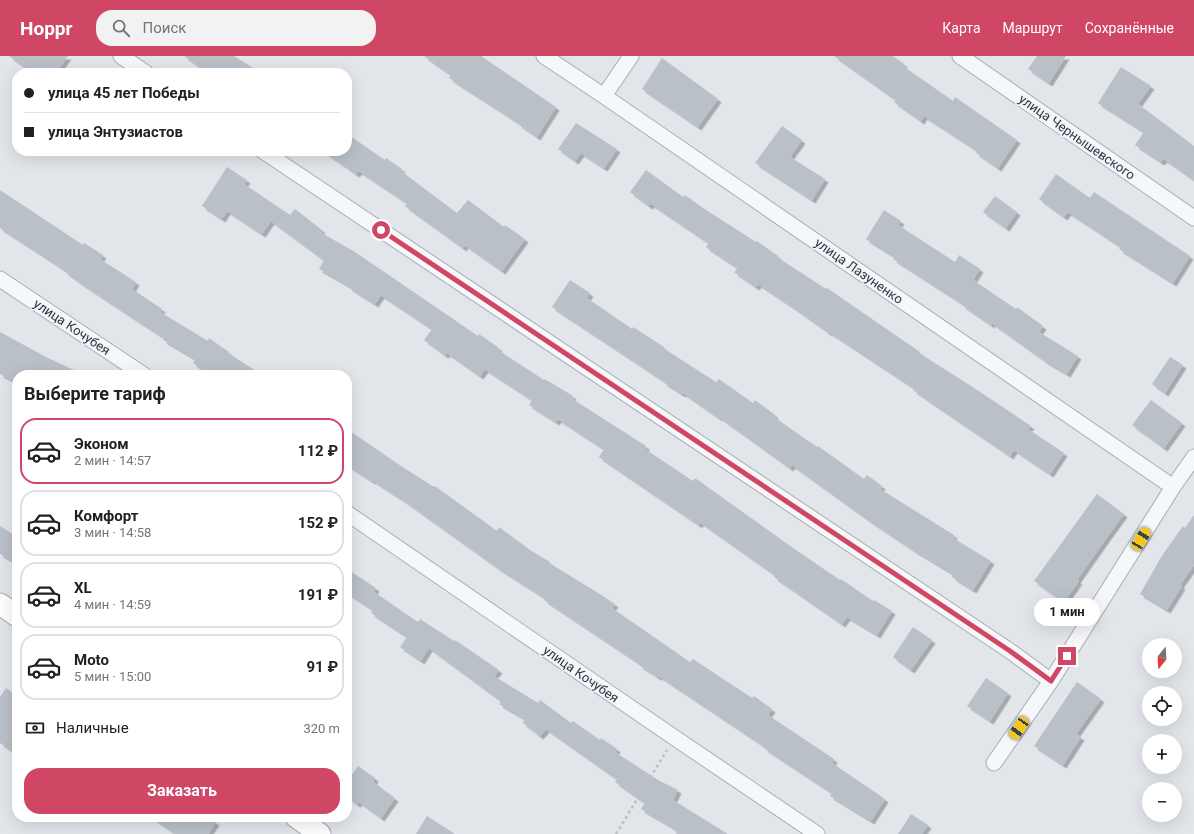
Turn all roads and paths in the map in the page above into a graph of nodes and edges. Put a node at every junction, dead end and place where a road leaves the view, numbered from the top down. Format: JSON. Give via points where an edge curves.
{"nodes":[{"id":1,"x":121,"y":56,"type":"edge"},
{"id":2,"x":544,"y":56,"type":"edge"},
{"id":3,"x":631,"y":56,"type":"edge"},
{"id":4,"x":960,"y":56,"type":"edge"},
{"id":5,"x":139,"y":68,"type":"edge"},
{"id":6,"x":604,"y":96,"type":"junction"},
{"id":7,"x":270,"y":156,"type":"edge"},
{"id":8,"x":1194,"y":218,"type":"edge"},
{"id":9,"x":0,"y":279,"type":"edge"},
{"id":10,"x":136,"y":370,"type":"edge"},
{"id":11,"x":1194,"y":457,"type":"edge"},
{"id":12,"x":1173,"y":487,"type":"junction"},
{"id":13,"x":352,"y":516,"type":"edge"},
{"id":14,"x":0,"y":604,"type":"edge"},
{"id":15,"x":12,"y":612,"type":"edge"},
{"id":16,"x":1051,"y":681,"type":"junction"},
{"id":17,"x":675,"y":738,"type":"junction"},
{"id":18,"x":994,"y":763,"type":"dead end"},
{"id":19,"x":303,"y":822,"type":"edge"},
{"id":20,"x":320,"y":834,"type":"edge"},
{"id":21,"x":616,"y":834,"type":"edge"},
{"id":22,"x":817,"y":834,"type":"edge"}],
"edges":[{"from":1,"to":5,"type":"street"},
{"from":2,"to":6,"type":"street","name":"улица Лазуненко"},
{"from":3,"to":6,"type":"street"},
{"from":4,"to":8,"type":"street","name":"улица Чернышевского"},
{"from":6,"to":12,"type":"street","name":"улица Лазуненко"},
{"from":7,"to":16,"type":"street"},
{"from":9,"to":10,"type":"street","name":"улица Кочубея"},
{"from":11,"to":12,"type":"street"},
{"from":12,"to":16,"type":"street"},
{"from":13,"to":17,"type":"street","name":"улица Кочубея"},
{"from":14,"to":15,"type":"main road"},
{"from":16,"to":18,"type":"street"},
{"from":17,"to":21,"type":"path"},
{"from":17,"to":22,"type":"street","name":"улица Кочубея"},
{"from":19,"to":20,"type":"main road"}]}
